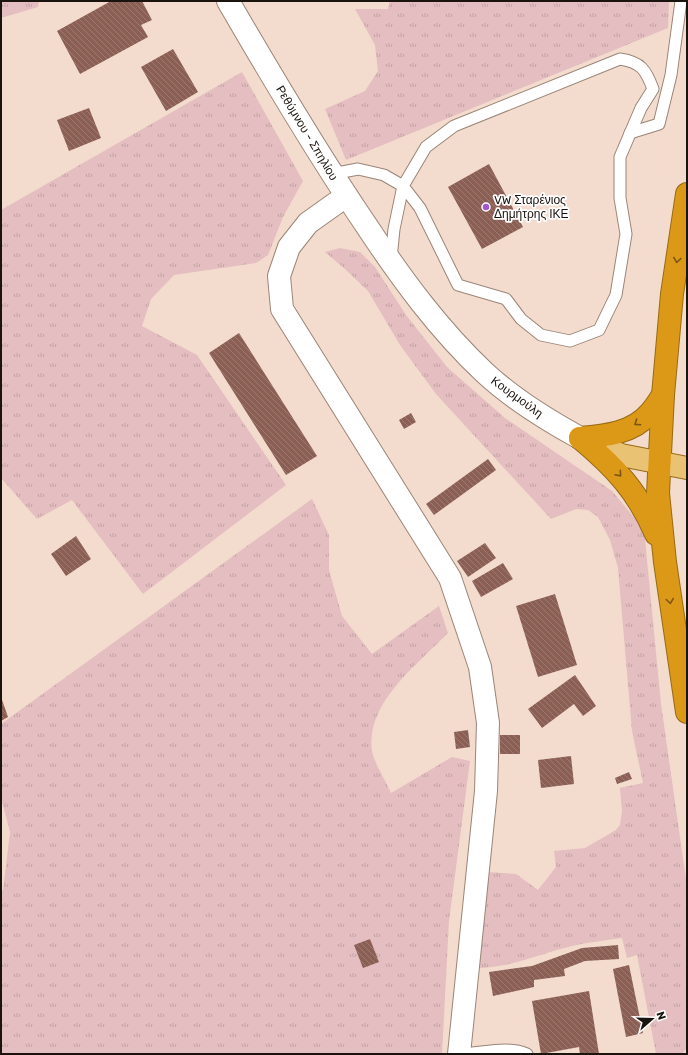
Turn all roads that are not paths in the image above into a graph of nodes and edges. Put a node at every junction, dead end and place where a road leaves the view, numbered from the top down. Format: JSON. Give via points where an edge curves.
{"nodes":[{"id":1,"x":228,"y":1,"type":"edge"},
{"id":2,"x":682,"y":1,"type":"edge"},
{"id":3,"x":630,"y":133,"type":"junction"},
{"id":4,"x":332,"y":174,"type":"junction"},
{"id":5,"x":403,"y":186,"type":"junction"},
{"id":6,"x":687,"y":194,"type":"edge"},
{"id":7,"x":346,"y":196,"type":"junction"},
{"id":8,"x":390,"y":261,"type":"junction"},
{"id":9,"x":663,"y":395,"type":"junction"},
{"id":10,"x":580,"y":438,"type":"junction"},
{"id":11,"x":659,"y":464,"type":"junction"},
{"id":12,"x":687,"y":468,"type":"edge"},
{"id":13,"x":665,"y":562,"type":"junction"},
{"id":14,"x":687,"y":712,"type":"edge"},
{"id":15,"x":459,"y":1054,"type":"edge"},
{"id":16,"x":528,"y":1054,"type":"edge"}],
"edges":[{"from":1,"to":4,"type":"street","name":"Ρεθύμνου - Σπηλίου"},
{"from":2,"to":3,"type":"lane","via":[[671,75],[659,124]]},
{"from":3,"to":5,"type":"lane","via":[[653,89],[646,72],[634,61],[620,59],[454,126],[426,147]]},
{"from":3,"to":5,"type":"lane","via":[[620,157],[620,198],[626,234],[616,295],[599,330],[570,340],[541,335],[521,319],[506,299],[458,285],[420,208]]},
{"from":4,"to":5,"type":"lane","via":[[358,169],[384,175]]},
{"from":4,"to":7,"type":"street","name":"Ρεθύμνου - Σπηλίου"},
{"from":5,"to":8,"type":"lane"},
{"from":6,"to":9,"type":"highway","one_way":true,"via":[[672,294]]},
{"from":7,"to":8,"type":"street","name":"Ρεθύμνου - Σπηλίου"},
{"from":7,"to":15,"type":"street","via":[[308,223],[289,247],[278,276],[282,309],[450,578],[480,667],[488,723],[486,791]]},
{"from":8,"to":10,"type":"street","name":"Κουρμούλη","via":[[429,313],[486,374],[520,401]]},
{"from":9,"to":10,"type":"highway","one_way":true,"via":[[651,413],[636,426],[604,436]]},
{"from":9,"to":11,"type":"highway"},
{"from":10,"to":11,"type":"main road","name":"Κουρμούλη","via":[[621,456]]},
{"from":10,"to":13,"type":"highway","one_way":true,"via":[[607,460],[634,492],[654,527]]},
{"from":11,"to":12,"type":"main road","name":"Κουρμούλη"},
{"from":11,"to":13,"type":"highway","via":[[658,493]]},
{"from":13,"to":14,"type":"highway","one_way":true},
{"from":15,"to":16,"type":"lane","via":[[478,1054],[504,1049]]}]}
